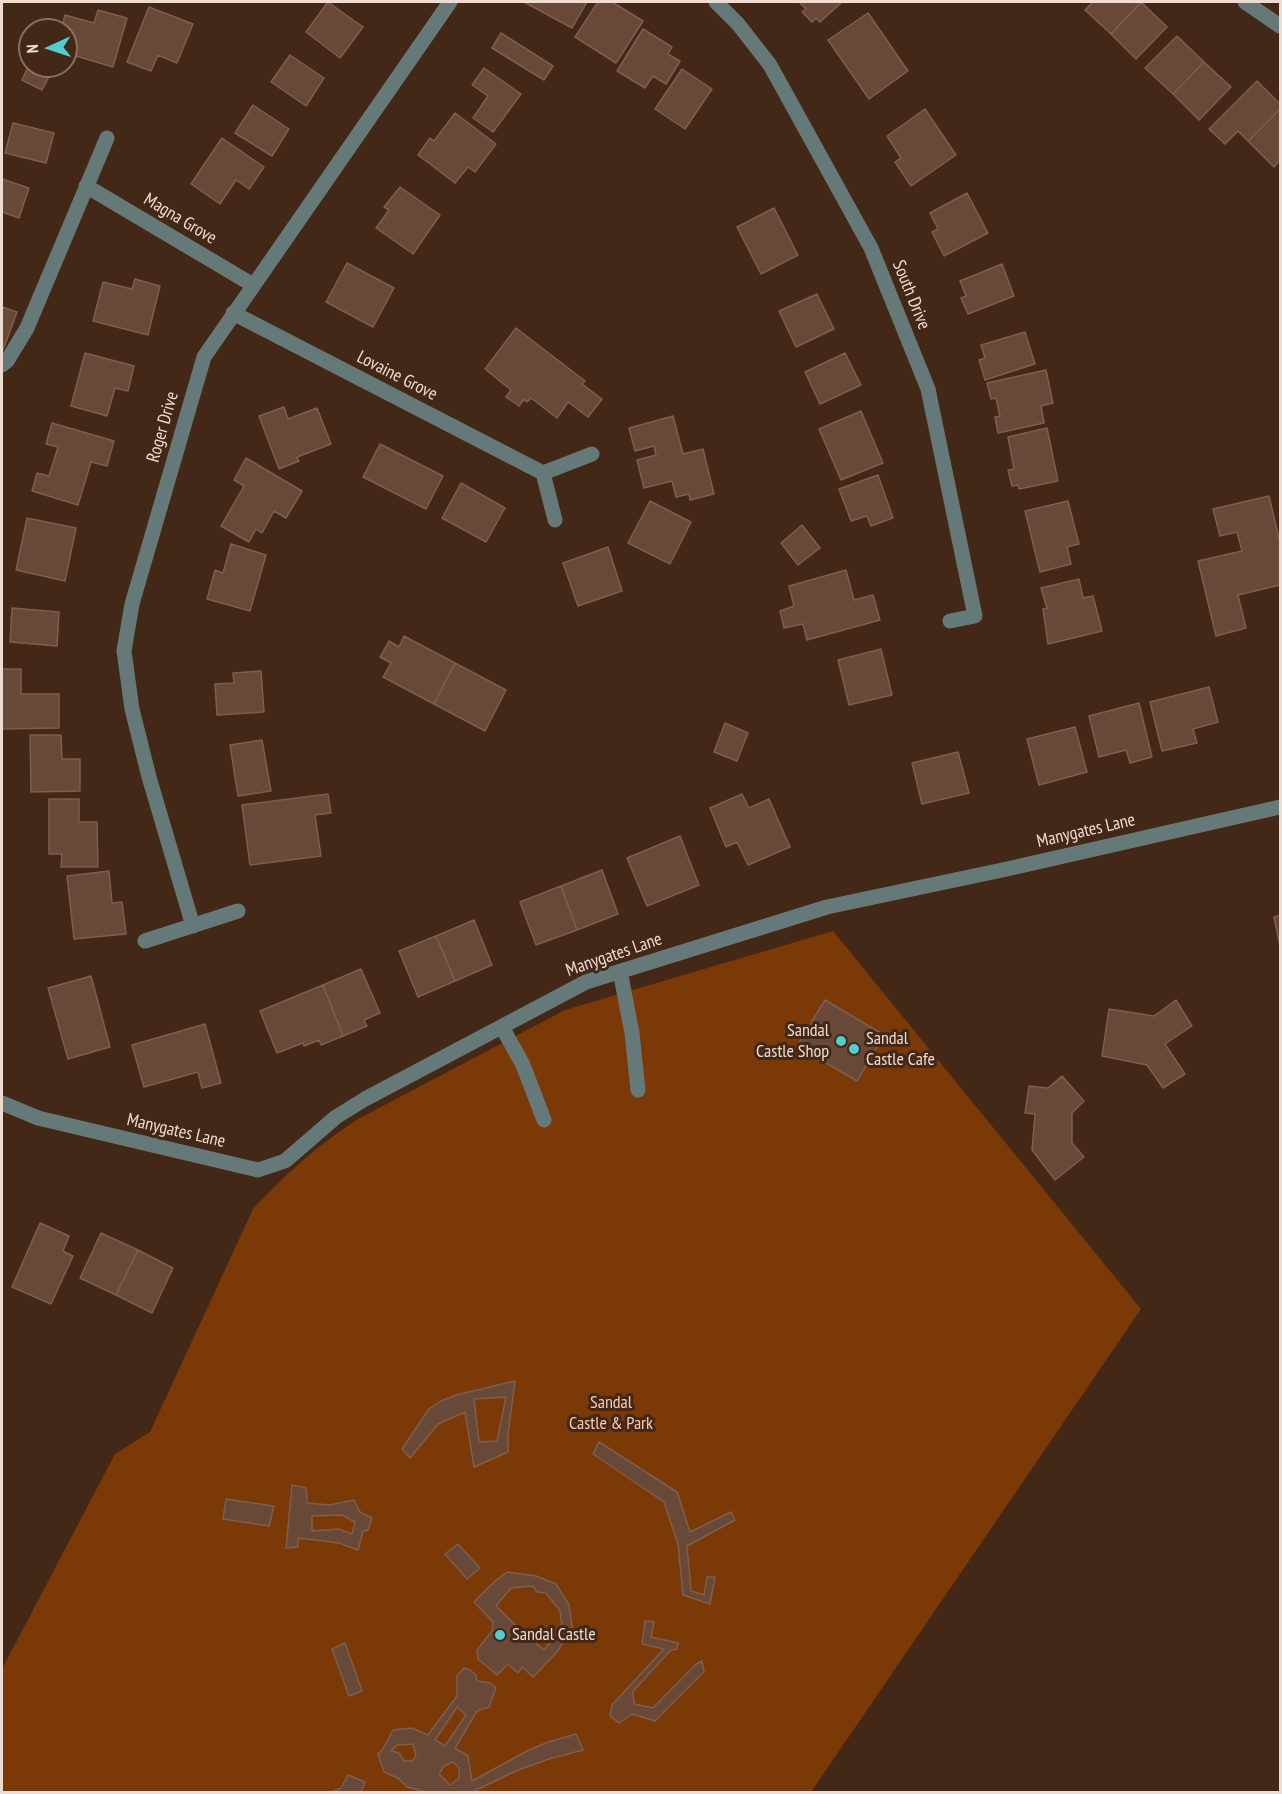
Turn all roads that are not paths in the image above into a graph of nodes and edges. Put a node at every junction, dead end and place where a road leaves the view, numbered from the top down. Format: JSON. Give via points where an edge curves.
{"nodes":[{"id":1,"x":450,"y":2,"type":"edge"},
{"id":2,"x":716,"y":2,"type":"edge"},
{"id":3,"x":1245,"y":2,"type":"edge"},
{"id":4,"x":1281,"y":26,"type":"edge"},
{"id":5,"x":107,"y":138,"type":"dead end"},
{"id":6,"x":86,"y":186,"type":"junction"},
{"id":7,"x":253,"y":285,"type":"junction"},
{"id":8,"x":233,"y":313,"type":"junction"},
{"id":9,"x":2,"y":365,"type":"edge"},
{"id":10,"x":592,"y":454,"type":"dead end"},
{"id":11,"x":543,"y":473,"type":"junction"},
{"id":12,"x":555,"y":520,"type":"dead end"},
{"id":13,"x":950,"y":621,"type":"dead end"},
{"id":14,"x":1281,"y":807,"type":"edge"},
{"id":15,"x":238,"y":911,"type":"dead end"},
{"id":16,"x":193,"y":926,"type":"junction"},
{"id":17,"x":146,"y":941,"type":"dead end"},
{"id":18,"x":620,"y":971,"type":"junction"},
{"id":19,"x":502,"y":1026,"type":"junction"},
{"id":20,"x":638,"y":1090,"type":"dead end"},
{"id":21,"x":2,"y":1103,"type":"edge"},
{"id":22,"x":544,"y":1120,"type":"dead end"}],
"edges":[{"from":1,"to":7,"type":"street","name":"Roger Drive"},
{"from":2,"to":13,"type":"street","name":"South Drive","via":[[770,65],[866,238],[928,389],[975,616]]},
{"from":3,"to":4,"type":"street"},
{"from":5,"to":6,"type":"street"},
{"from":6,"to":7,"type":"street","name":"Magna Grove"},
{"from":6,"to":9,"type":"street","via":[[27,328]]},
{"from":7,"to":8,"type":"street","name":"Roger Drive"},
{"from":8,"to":11,"type":"street","name":"Lovaine Grove"},
{"from":8,"to":16,"type":"street","name":"Roger Drive","via":[[204,357],[132,604],[124,651],[134,720]]},
{"from":10,"to":11,"type":"street"},
{"from":11,"to":12,"type":"street"},
{"from":14,"to":18,"type":"street","name":"Manygates Lane","via":[[827,907]]},
{"from":15,"to":16,"type":"street"},
{"from":16,"to":17,"type":"street"},
{"from":18,"to":19,"type":"street","name":"Manygates Lane","via":[[586,982]]},
{"from":18,"to":20,"type":"street"},
{"from":19,"to":21,"type":"street","name":"Manygates Lane","via":[[365,1099],[336,1117],[285,1161],[258,1170],[38,1118]]},
{"from":19,"to":22,"type":"street","via":[[523,1065]]}]}
